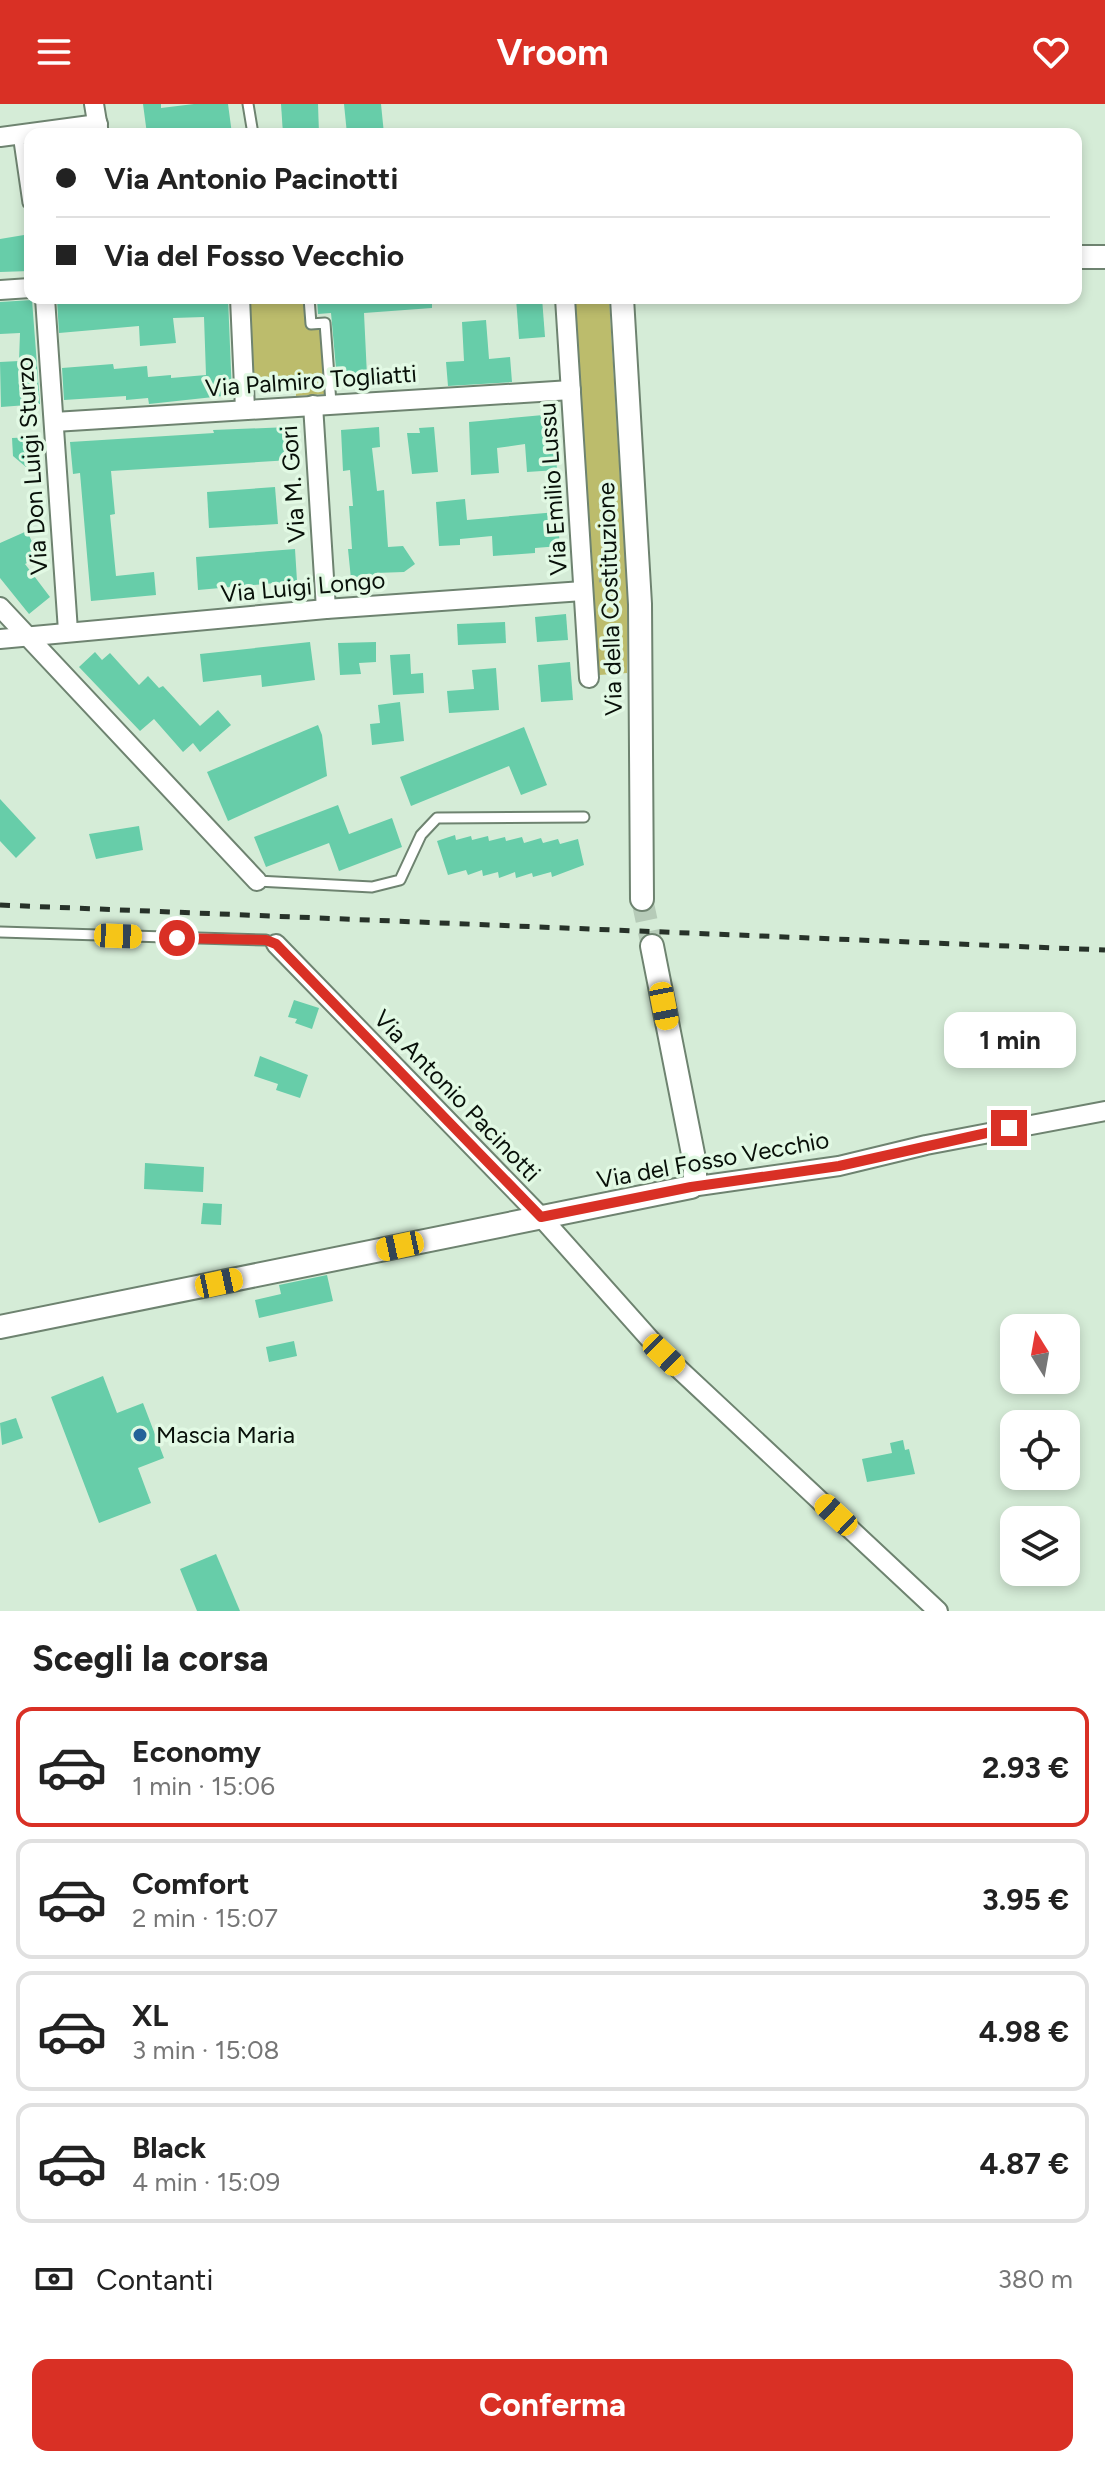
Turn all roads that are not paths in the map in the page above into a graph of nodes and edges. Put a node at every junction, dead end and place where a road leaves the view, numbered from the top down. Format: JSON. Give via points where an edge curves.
{"nodes":[{"id":1,"x":94,"y":104,"type":"edge"},
{"id":2,"x":248,"y":104,"type":"edge"},
{"id":3,"x":98,"y":128,"type":"edge"},
{"id":4,"x":252,"y":128,"type":"edge"},
{"id":5,"x":9,"y":135,"type":"edge"},
{"id":6,"x":24,"y":189,"type":"edge"},
{"id":7,"x":1082,"y":257,"type":"edge"},
{"id":8,"x":1105,"y":257,"type":"edge"},
{"id":9,"x":24,"y":288,"type":"edge"},
{"id":10,"x":0,"y":290,"type":"edge"},
{"id":11,"x":45,"y":304,"type":"edge"},
{"id":12,"x":240,"y":304,"type":"edge"},
{"id":13,"x":309,"y":304,"type":"edge"},
{"id":14,"x":565,"y":304,"type":"edge"},
{"id":15,"x":622,"y":304,"type":"edge"},
{"id":16,"x":571,"y":390,"type":"junction"},
{"id":17,"x":322,"y":404,"type":"junction"},
{"id":18,"x":245,"y":409,"type":"junction"},
{"id":19,"x":54,"y":422,"type":"junction"},
{"id":20,"x":583,"y":586,"type":"junction"},
{"id":21,"x":0,"y":607,"type":"edge"},
{"id":22,"x":326,"y":609,"type":"junction"},
{"id":23,"x":68,"y":631,"type":"junction"},
{"id":24,"x":27,"y":636,"type":"junction"},
{"id":25,"x":0,"y":639,"type":"edge"},
{"id":26,"x":589,"y":678,"type":"dead end"},
{"id":27,"x":584,"y":817,"type":"dead end"},
{"id":28,"x":257,"y":881,"type":"joint"},
{"id":29,"x":642,"y":899,"type":"tunnel mouth"},
{"id":30,"x":0,"y":932,"type":"edge"},
{"id":31,"x":276,"y":944,"type":"joint"},
{"id":32,"x":652,"y":946,"type":"tunnel mouth"},
{"id":33,"x":1105,"y":1111,"type":"edge"},
{"id":34,"x":691,"y":1187,"type":"junction"},
{"id":35,"x":541,"y":1217,"type":"junction"},
{"id":36,"x":0,"y":1327,"type":"edge"},
{"id":37,"x":938,"y":1611,"type":"edge"}],
"edges":[{"from":1,"to":3,"type":"street"},
{"from":2,"to":4,"type":"lane"},
{"from":5,"to":6,"type":"lane"},
{"from":7,"to":8,"type":"street"},
{"from":9,"to":10,"type":"street"},
{"from":11,"to":19,"type":"street","name":"Via Don Luigi Sturzo"},
{"from":12,"to":18,"type":"street"},
{"from":13,"to":17,"type":"lane","name":"Via M. Gori","via":[[311,324],[325,323]]},
{"from":14,"to":16,"type":"street","name":"Via Emilio Lussu"},
{"from":15,"to":29,"type":"street","name":"Via della Costituzione","via":[[639,577]]},
{"from":16,"to":17,"type":"street","name":"Via Palmiro Togliatti"},
{"from":16,"to":20,"type":"street","name":"Via Emilio Lussu"},
{"from":17,"to":18,"type":"street","name":"Via Palmiro Togliatti"},
{"from":17,"to":22,"type":"street","name":"Via M. Gori"},
{"from":18,"to":19,"type":"street","name":"Via Palmiro Togliatti"},
{"from":19,"to":23,"type":"street","name":"Via Don Luigi Sturzo"},
{"from":20,"to":22,"type":"street","name":"Via Luigi Longo"},
{"from":20,"to":26,"type":"street","name":"Via Emilio Lussu"},
{"from":21,"to":24,"type":"street"},
{"from":22,"to":23,"type":"street","name":"Via Luigi Longo"},
{"from":23,"to":24,"type":"street","name":"Via Luigi Longo"},
{"from":24,"to":25,"type":"street","name":"Via Luigi Longo"},
{"from":24,"to":28,"type":"street"},
{"from":27,"to":28,"type":"lane","via":[[437,818],[421,835],[400,880],[387,885]]},
{"from":30,"to":31,"type":"lane","name":"Via Antonio Pacinotti"},
{"from":31,"to":35,"type":"street","name":"Via Antonio Pacinotti"},
{"from":32,"to":34,"type":"street","via":[[696,1172]]},
{"from":33,"to":34,"type":"street","name":"Via del Fosso Vecchio","via":[[839,1166]]},
{"from":34,"to":35,"type":"street","name":"Via del Fosso Vecchio"},
{"from":35,"to":36,"type":"street","name":"Via del Fosso Vecchio"},
{"from":35,"to":37,"type":"street","name":"Via Antonio Pacinotti","via":[[664,1355]]}]}
